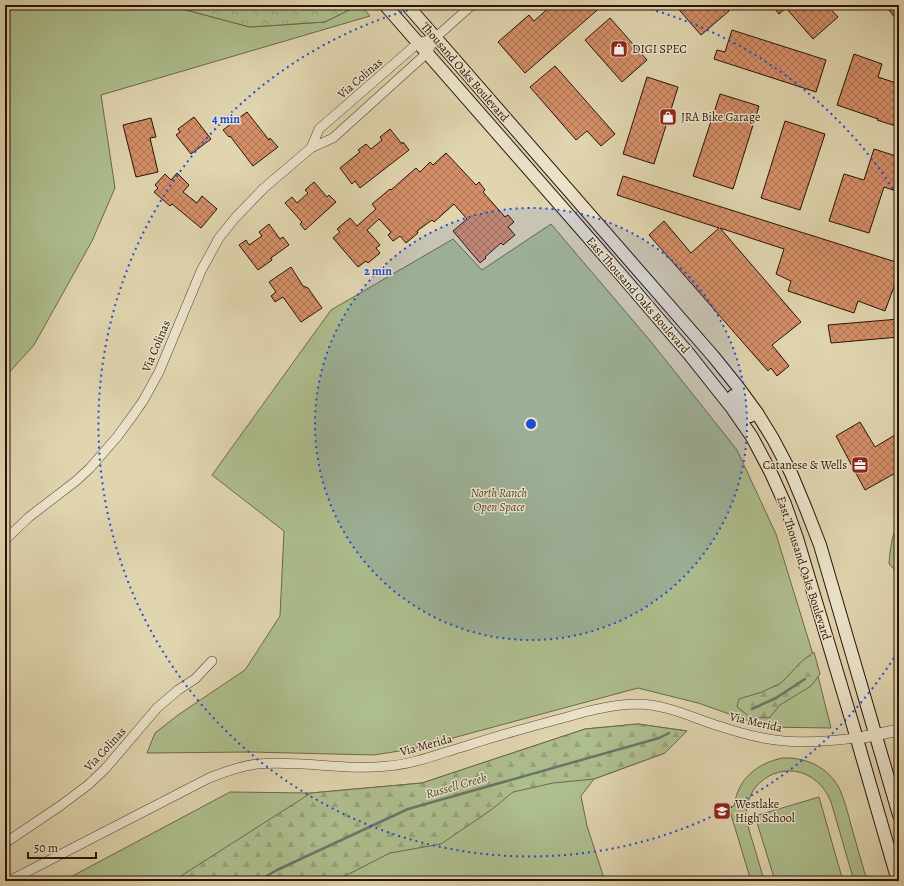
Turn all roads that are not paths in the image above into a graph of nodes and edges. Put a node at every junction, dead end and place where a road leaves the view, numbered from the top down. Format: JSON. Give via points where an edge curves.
{"nodes":[{"id":1,"x":385,"y":5,"type":"edge"},
{"id":2,"x":407,"y":5,"type":"edge"},
{"id":3,"x":472,"y":5,"type":"edge"},
{"id":4,"x":435,"y":38,"type":"junction"},
{"id":5,"x":418,"y":43,"type":"junction"},
{"id":6,"x":427,"y":53,"type":"junction"},
{"id":7,"x":494,"y":130,"type":"joint"},
{"id":8,"x":524,"y":139,"type":"joint"},
{"id":9,"x":311,"y":148,"type":"junction"},
{"id":10,"x":689,"y":354,"type":"junction"},
{"id":11,"x":757,"y":413,"type":"junction"},
{"id":12,"x":5,"y":540,"type":"edge"},
{"id":13,"x":212,"y":661,"type":"dead end"},
{"id":14,"x":899,"y":730,"type":"edge"},
{"id":15,"x":865,"y":736,"type":"junction"},
{"id":16,"x":899,"y":816,"type":"edge"},
{"id":17,"x":5,"y":843,"type":"edge"},
{"id":18,"x":9,"y":881,"type":"edge"},
{"id":19,"x":898,"y":881,"type":"edge"}],
"edges":[{"from":1,"to":5,"type":"main road","name":"Thousand Oaks Boulevard"},
{"from":2,"to":4,"type":"main road","name":"Thousand Oaks Boulevard"},
{"from":3,"to":4,"type":"street","name":"Via Colinas"},
{"from":4,"to":5,"type":"street","name":"Via Colinas"},
{"from":4,"to":6,"type":"street","name":"Via Colinas"},
{"from":4,"to":8,"type":"main road","name":"Thousand Oaks Boulevard"},
{"from":5,"to":6,"type":"main road","name":"Thousand Oaks Boulevard"},
{"from":5,"to":9,"type":"street","name":"Via Colinas","via":[[319,129]]},
{"from":6,"to":7,"type":"main road","name":"Thousand Oaks Boulevard"},
{"from":6,"to":9,"type":"street","name":"Via Colinas","via":[[333,138]]},
{"from":7,"to":10,"type":"main road","name":"East Thousand Oaks Boulevard"},
{"from":8,"to":11,"type":"main road","name":"East Thousand Oaks Boulevard","via":[[713,356]]},
{"from":9,"to":12,"type":"street","name":"Via Colinas","via":[[264,188],[219,238],[201,271],[159,372],[143,401],[117,437],[76,481],[29,517]]},
{"from":10,"to":11,"type":"main road","via":[[705,362],[747,415]]},
{"from":10,"to":15,"type":"main road","name":"East Thousand Oaks Boulevard","via":[[752,437],[771,473],[797,538]]},
{"from":11,"to":15,"type":"main road","name":"East Thousand Oaks Boulevard","via":[[791,473],[820,545]]},
{"from":13,"to":17,"type":"street","name":"Via Colinas","via":[[195,679],[158,708],[88,785]]},
{"from":14,"to":15,"type":"street"},
{"from":15,"to":16,"type":"main road","name":"East Thousand Oaks Boulevard"},
{"from":15,"to":18,"type":"street","name":"Via Merida","via":[[819,742],[768,739],[744,734],[677,711],[657,706],[629,704],[585,712],[389,766],[347,767],[278,763],[244,766],[209,778]]},
{"from":15,"to":19,"type":"main road","name":"East Thousand Oaks Boulevard"}]}
